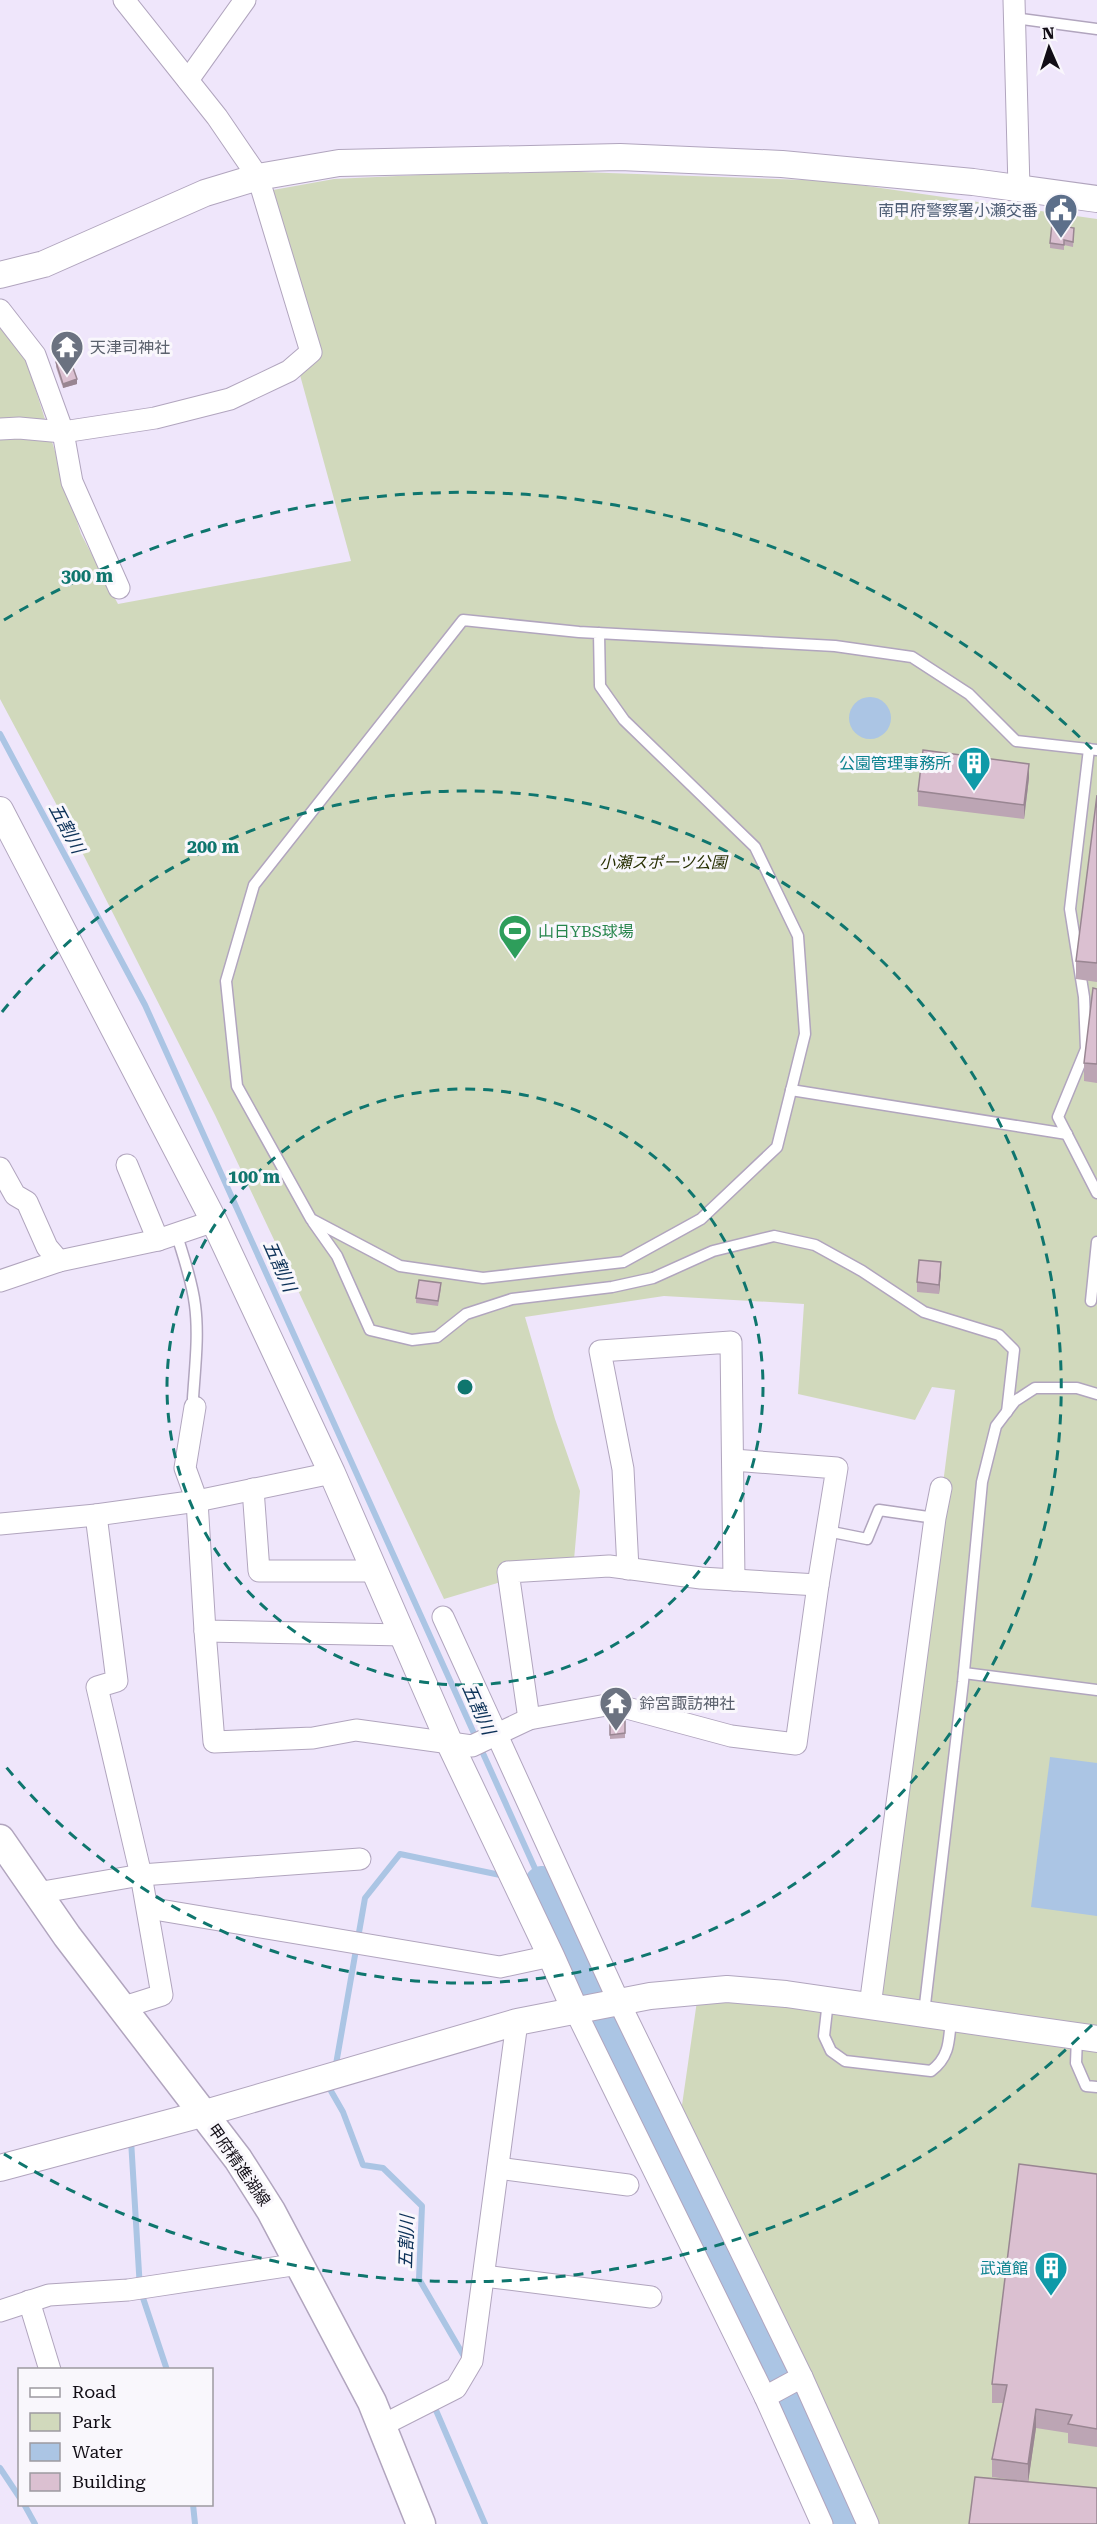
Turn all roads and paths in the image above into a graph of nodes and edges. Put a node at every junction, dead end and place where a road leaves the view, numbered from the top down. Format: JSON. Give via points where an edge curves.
{"nodes":[{"id":1,"x":124,"y":0,"type":"edge"},
{"id":2,"x":246,"y":0,"type":"edge"},
{"id":3,"x":1014,"y":9,"type":"edge"},
{"id":4,"x":1097,"y":29,"type":"edge"},
{"id":5,"x":188,"y":80,"type":"junction"},
{"id":6,"x":258,"y":177,"type":"junction"},
{"id":7,"x":1019,"y":188,"type":"junction"},
{"id":8,"x":1097,"y":199,"type":"edge"},
{"id":9,"x":0,"y":275,"type":"edge"},
{"id":10,"x":0,"y":310,"type":"edge"},
{"id":11,"x":0,"y":429,"type":"edge"},
{"id":12,"x":63,"y":432,"type":"junction"},
{"id":13,"x":119,"y":588,"type":"dead end"},
{"id":14,"x":599,"y":633,"type":"junction"},
{"id":15,"x":1093,"y":749,"type":"edge"},
{"id":16,"x":0,"y":810,"type":"edge"},
{"id":17,"x":791,"y":1090,"type":"junction"},
{"id":18,"x":1067,"y":1134,"type":"junction"},
{"id":19,"x":127,"y":1165,"type":"dead end"},
{"id":20,"x":0,"y":1168,"type":"edge"},
{"id":21,"x":1097,"y":1193,"type":"edge"},
{"id":22,"x":311,"y":1219,"type":"junction"},
{"id":23,"x":214,"y":1221,"type":"junction"},
{"id":24,"x":167,"y":1236,"type":"junction"},
{"id":25,"x":1097,"y":1242,"type":"edge"},
{"id":26,"x":59,"y":1261,"type":"junction"},
{"id":27,"x":0,"y":1281,"type":"edge"},
{"id":28,"x":1091,"y":1301,"type":"dead end"},
{"id":29,"x":1097,"y":1394,"type":"edge"},
{"id":30,"x":195,"y":1407,"type":"joint"},
{"id":31,"x":1007,"y":1412,"type":"junction"},
{"id":32,"x":733,"y":1460,"type":"junction"},
{"id":33,"x":332,"y":1473,"type":"junction"},
{"id":34,"x":941,"y":1488,"type":"dead end"},
{"id":35,"x":253,"y":1489,"type":"junction"},
{"id":36,"x":197,"y":1501,"type":"junction"},
{"id":37,"x":96,"y":1515,"type":"junction"},
{"id":38,"x":935,"y":1518,"type":"junction"},
{"id":39,"x":0,"y":1524,"type":"edge"},
{"id":40,"x":827,"y":1531,"type":"junction"},
{"id":41,"x":628,"y":1569,"type":"junction"},
{"id":42,"x":375,"y":1571,"type":"junction"},
{"id":43,"x":734,"y":1580,"type":"junction"},
{"id":44,"x":818,"y":1585,"type":"junction"},
{"id":45,"x":443,"y":1617,"type":"dead end"},
{"id":46,"x":205,"y":1631,"type":"junction"},
{"id":47,"x":404,"y":1635,"type":"junction"},
{"id":48,"x":964,"y":1673,"type":"junction"},
{"id":49,"x":1097,"y":1690,"type":"edge"},
{"id":50,"x":529,"y":1719,"type":"junction"},
{"id":51,"x":477,"y":1741,"type":"junction"},
{"id":52,"x":0,"y":1839,"type":"edge"},
{"id":53,"x":360,"y":1859,"type":"dead end"},
{"id":54,"x":141,"y":1875,"type":"junction"},
{"id":55,"x":37,"y":1893,"type":"junction"},
{"id":56,"x":148,"y":1908,"type":"junction"},
{"id":57,"x":551,"y":1956,"type":"junction"},
{"id":58,"x":615,"y":2001,"type":"junction"},
{"id":59,"x":828,"y":2001,"type":"junction"},
{"id":60,"x":870,"y":2006,"type":"junction"},
{"id":61,"x":122,"y":2007,"type":"junction"},
{"id":62,"x":580,"y":2009,"type":"junction"},
{"id":63,"x":924,"y":2013,"type":"junction"},
{"id":64,"x":951,"y":2018,"type":"junction"},
{"id":65,"x":517,"y":2022,"type":"junction"},
{"id":66,"x":1087,"y":2038,"type":"edge"},
{"id":67,"x":1097,"y":2087,"type":"edge"},
{"id":68,"x":202,"y":2114,"type":"junction"},
{"id":69,"x":0,"y":2168,"type":"edge"},
{"id":70,"x":498,"y":2168,"type":"junction"},
{"id":71,"x":628,"y":2185,"type":"dead end"},
{"id":72,"x":299,"y":2264,"type":"junction"},
{"id":73,"x":484,"y":2276,"type":"junction"},
{"id":74,"x":651,"y":2297,"type":"dead end"},
{"id":75,"x":29,"y":2301,"type":"junction"},
{"id":76,"x":0,"y":2311,"type":"edge"},
{"id":77,"x":49,"y":2368,"type":"edge"},
{"id":78,"x":802,"y":2377,"type":"junction"},
{"id":79,"x":765,"y":2397,"type":"junction"},
{"id":80,"x":383,"y":2425,"type":"junction"},
{"id":81,"x":421,"y":2524,"type":"edge"},
{"id":82,"x":822,"y":2524,"type":"edge"},
{"id":83,"x":868,"y":2524,"type":"edge"}],
"edges":[{"from":1,"to":5,"type":"street"},
{"from":2,"to":5,"type":"street"},
{"from":3,"to":4,"type":"lane"},
{"from":3,"to":7,"type":"street"},
{"from":5,"to":6,"type":"street"},
{"from":6,"to":7,"type":"street","via":[[339,163],[620,158],[782,164]]},
{"from":6,"to":9,"type":"street","via":[[206,194],[44,264]]},
{"from":6,"to":12,"type":"street","via":[[311,352],[289,371],[230,399],[155,418]]},
{"from":7,"to":8,"type":"street"},
{"from":10,"to":12,"type":"street","via":[[35,355]]},
{"from":11,"to":12,"type":"street"},
{"from":12,"to":13,"type":"street","via":[[72,482]]},
{"from":14,"to":15,"type":"lane","via":[[835,646],[912,657],[969,694],[1016,741]]},
{"from":14,"to":17,"type":"lane","via":[[600,686],[624,720],[755,846],[798,936],[805,1034]]},
{"from":14,"to":22,"type":"lane","via":[[463,620],[254,885],[226,981],[237,1086]]},
{"from":15,"to":18,"type":"lane","via":[[1070,909],[1084,997],[1086,1049],[1058,1117]]},
{"from":16,"to":23,"type":"street"},
{"from":17,"to":18,"type":"lane"},
{"from":17,"to":22,"type":"lane","via":[[777,1147],[701,1219],[623,1262],[483,1278],[400,1266]]},
{"from":18,"to":21,"type":"lane"},
{"from":19,"to":24,"type":"street"},
{"from":20,"to":26,"type":"street","via":[[15,1195],[27,1202],[47,1247]]},
{"from":22,"to":31,"type":"lane","via":[[337,1256],[370,1330],[412,1340],[437,1337],[466,1314],[512,1299],[653,1278],[713,1251],[774,1236],[815,1245],[924,1312],[999,1335],[1014,1350]]},
{"from":23,"to":24,"type":"street"},
{"from":23,"to":33,"type":"street"},
{"from":24,"to":26,"type":"street"},
{"from":24,"to":30,"type":"lane","via":[[191,1282],[195,1306]]},
{"from":25,"to":28,"type":"lane"},
{"from":26,"to":27,"type":"street"},
{"from":29,"to":31,"type":"lane","via":[[1077,1388],[1035,1388],[1015,1401]]},
{"from":30,"to":36,"type":"street","via":[[185,1468]]},
{"from":31,"to":48,"type":"lane","via":[[996,1426],[982,1482]]},
{"from":32,"to":40,"type":"street","via":[[837,1468]]},
{"from":32,"to":41,"type":"street","via":[[732,1342],[600,1351],[623,1469]]},
{"from":32,"to":43,"type":"street"},
{"from":33,"to":35,"type":"street"},
{"from":33,"to":42,"type":"street"},
{"from":34,"to":38,"type":"street"},
{"from":35,"to":36,"type":"street"},
{"from":35,"to":42,"type":"street","via":[[259,1571]]},
{"from":36,"to":37,"type":"street"},
{"from":36,"to":46,"type":"street"},
{"from":37,"to":39,"type":"street"},
{"from":37,"to":54,"type":"street","via":[[117,1681],[97,1687]]},
{"from":38,"to":40,"type":"lane","via":[[879,1510],[867,1539]]},
{"from":38,"to":60,"type":"street"},
{"from":40,"to":44,"type":"street"},
{"from":41,"to":43,"type":"street"},
{"from":41,"to":50,"type":"street","via":[[609,1566],[508,1572]]},
{"from":42,"to":47,"type":"street"},
{"from":43,"to":44,"type":"street"},
{"from":44,"to":50,"type":"street","via":[[796,1744],[731,1736],[612,1704]]},
{"from":45,"to":51,"type":"street"},
{"from":46,"to":47,"type":"street"},
{"from":46,"to":51,"type":"street","via":[[214,1742],[313,1738],[356,1730]]},
{"from":47,"to":51,"type":"street"},
{"from":48,"to":49,"type":"lane"},
{"from":48,"to":63,"type":"lane"},
{"from":50,"to":51,"type":"street"},
{"from":51,"to":57,"type":"street","via":[[508,1864]]},
{"from":51,"to":58,"type":"street"},
{"from":52,"to":55,"type":"main road","name":"甲府精進湖線"},
{"from":53,"to":54,"type":"street"},
{"from":54,"to":55,"type":"street"},
{"from":54,"to":56,"type":"street"},
{"from":55,"to":61,"type":"main road","name":"甲府精進湖線"},
{"from":56,"to":57,"type":"street","via":[[500,1967]]},
{"from":56,"to":61,"type":"street","via":[[162,1995]]},
{"from":57,"to":62,"type":"street"},
{"from":58,"to":59,"type":"street","via":[[727,1989]]},
{"from":58,"to":62,"type":"street"},
{"from":58,"to":78,"type":"street"},
{"from":59,"to":60,"type":"street"},
{"from":59,"to":64,"type":"lane","via":[[824,2036],[831,2051],[845,2061],[931,2071],[948,2051]]},
{"from":60,"to":63,"type":"street"},
{"from":61,"to":68,"type":"main road","name":"甲府精進湖線"},
{"from":62,"to":65,"type":"street"},
{"from":62,"to":79,"type":"street"},
{"from":63,"to":64,"type":"street"},
{"from":64,"to":66,"type":"street"},
{"from":65,"to":68,"type":"street"},
{"from":65,"to":70,"type":"street"},
{"from":66,"to":67,"type":"lane","via":[[1076,2062],[1086,2086]]},
{"from":68,"to":69,"type":"street"},
{"from":68,"to":72,"type":"main road","name":"甲府精進湖線","via":[[244,2168]]},
{"from":70,"to":71,"type":"street"},
{"from":70,"to":73,"type":"street"},
{"from":72,"to":75,"type":"street","via":[[140,2289],[49,2295]]},
{"from":72,"to":80,"type":"main road","name":"甲府精進湖線"},
{"from":73,"to":74,"type":"street"},
{"from":73,"to":80,"type":"street","via":[[472,2361],[456,2388]]},
{"from":75,"to":76,"type":"street"},
{"from":75,"to":77,"type":"street"},
{"from":78,"to":79,"type":"street"},
{"from":78,"to":83,"type":"street"},
{"from":79,"to":82,"type":"street"},
{"from":80,"to":81,"type":"main road","name":"甲府精進湖線"}]}
